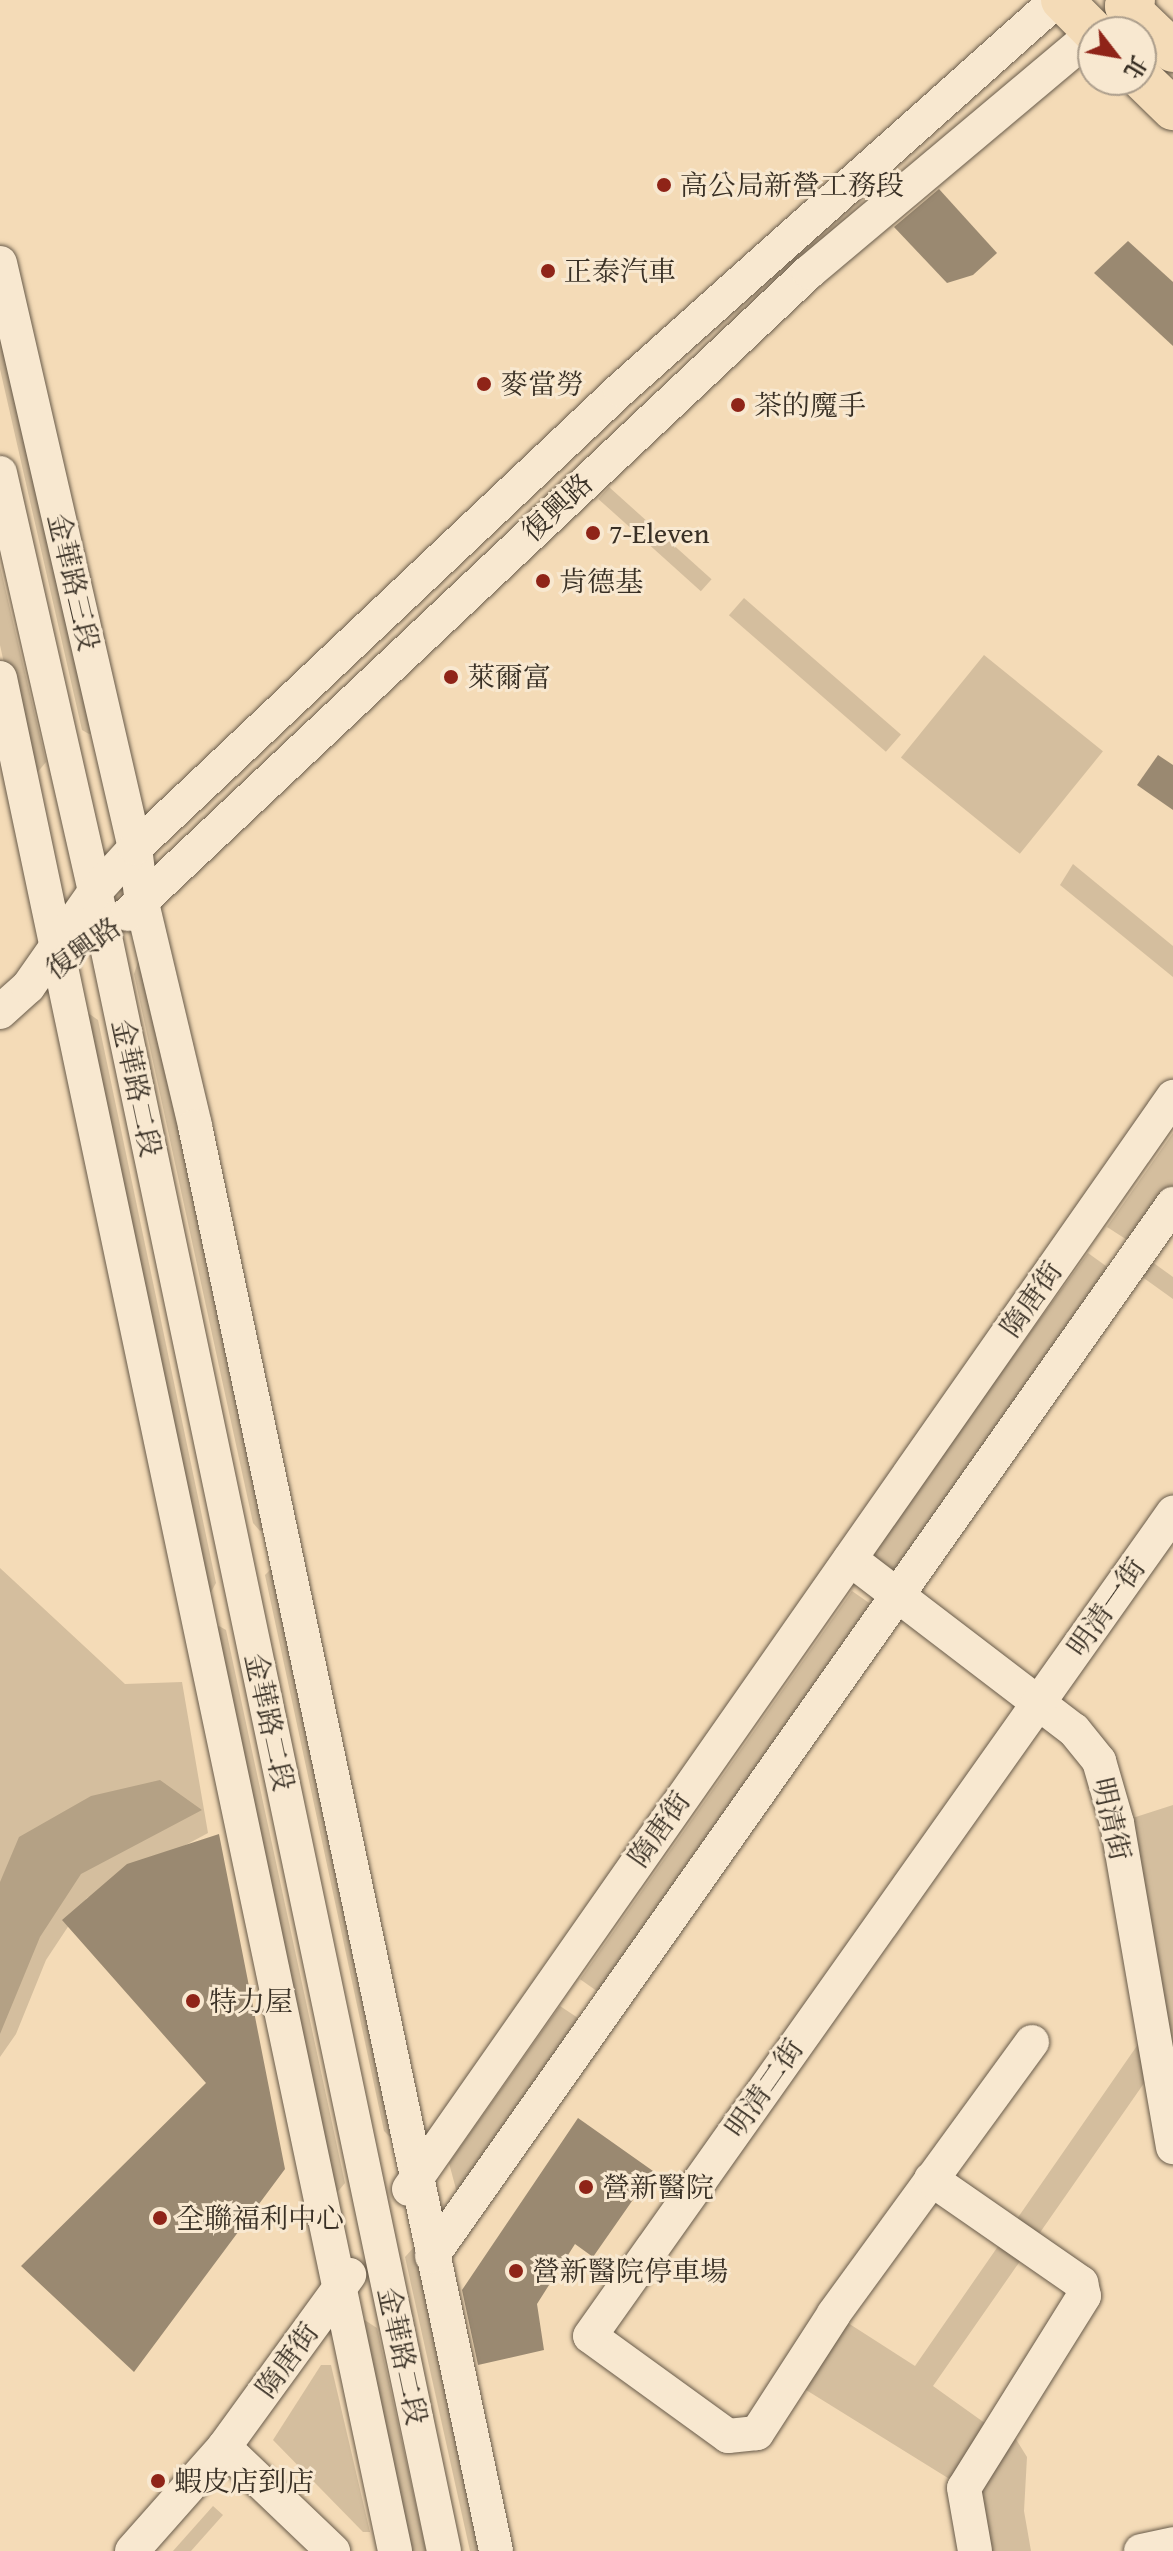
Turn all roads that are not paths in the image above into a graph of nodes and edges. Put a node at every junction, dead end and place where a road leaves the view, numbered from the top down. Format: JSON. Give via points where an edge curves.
{"nodes":[{"id":1,"x":1059,"y":0,"type":"edge"},
{"id":2,"x":1107,"y":16,"type":"edge"},
{"id":3,"x":1077,"y":45,"type":"edge"},
{"id":4,"x":1157,"y":94,"type":"edge"},
{"id":5,"x":1173,"y":109,"type":"edge"},
{"id":6,"x":0,"y":263,"type":"edge"},
{"id":7,"x":0,"y":473,"type":"edge"},
{"id":8,"x":0,"y":678,"type":"edge"},
{"id":9,"x":135,"y":848,"type":"junction"},
{"id":10,"x":93,"y":894,"type":"junction"},
{"id":11,"x":142,"y":903,"type":"junction"},
{"id":12,"x":104,"y":932,"type":"junction"},
{"id":13,"x":61,"y":956,"type":"junction"},
{"id":14,"x":0,"y":1012,"type":"edge"},
{"id":15,"x":1173,"y":1097,"type":"edge"},
{"id":16,"x":1173,"y":1204,"type":"edge"},
{"id":17,"x":1173,"y":1513,"type":"edge"},
{"id":18,"x":850,"y":1559,"type":"junction"},
{"id":19,"x":898,"y":1595,"type":"junction"},
{"id":20,"x":1039,"y":1701,"type":"junction"},
{"id":21,"x":1032,"y":2042,"type":"dead end"},
{"id":22,"x":1173,"y":2147,"type":"edge"},
{"id":23,"x":931,"y":2179,"type":"junction"},
{"id":24,"x":415,"y":2181,"type":"junction"},
{"id":25,"x":378,"y":2234,"type":"junction"},
{"id":26,"x":432,"y":2256,"type":"junction"},
{"id":27,"x":342,"y":2285,"type":"junction"},
{"id":28,"x":224,"y":2447,"type":"junction"},
{"id":29,"x":1173,"y":2544,"type":"edge"},
{"id":30,"x":132,"y":2551,"type":"edge"},
{"id":31,"x":333,"y":2551,"type":"edge"},
{"id":32,"x":395,"y":2551,"type":"edge"},
{"id":33,"x":444,"y":2551,"type":"edge"},
{"id":34,"x":496,"y":2551,"type":"edge"},
{"id":35,"x":975,"y":2551,"type":"edge"},
{"id":36,"x":1141,"y":2551,"type":"edge"}],
"edges":[{"from":1,"to":2,"type":"main road"},
{"from":1,"to":9,"type":"street","name":"復興路","via":[[631,380]]},
{"from":3,"to":11,"type":"street","name":"復興路","via":[[809,272]]},
{"from":4,"to":5,"type":"main road"},
{"from":6,"to":9,"type":"street","name":"金華路三段"},
{"from":7,"to":10,"type":"street","name":"金華路三段"},
{"from":8,"to":13,"type":"street"},
{"from":9,"to":10,"type":"street","name":"復興路"},
{"from":9,"to":11,"type":"street","name":"金華路三段"},
{"from":10,"to":12,"type":"street","name":"金華路二段"},
{"from":10,"to":13,"type":"street","name":"復興路"},
{"from":11,"to":12,"type":"street","name":"復興路"},
{"from":11,"to":24,"type":"street","name":"金華路二段","via":[[195,1126]]},
{"from":12,"to":13,"type":"street","name":"復興路"},
{"from":12,"to":25,"type":"street","name":"金華路二段"},
{"from":13,"to":14,"type":"street","name":"復興路"},
{"from":13,"to":27,"type":"street","name":"金華路二段"},
{"from":15,"to":18,"type":"street","name":"隋唐街"},
{"from":16,"to":19,"type":"street"},
{"from":17,"to":20,"type":"street","name":"明清一街"},
{"from":18,"to":19,"type":"street","name":"明清街"},
{"from":18,"to":24,"type":"street","name":"隋唐街"},
{"from":19,"to":20,"type":"street","name":"明清街"},
{"from":19,"to":26,"type":"street"},
{"from":20,"to":22,"type":"street","name":"明清街","via":[[1074,1730],[1099,1761],[1117,1823]]},
{"from":20,"to":23,"type":"street","name":"明清二街","via":[[590,2336],[728,2436],[757,2433]]},
{"from":21,"to":23,"type":"street","name":"明清二街"},
{"from":23,"to":35,"type":"street","via":[[1081,2283],[1084,2296],[964,2488]]},
{"from":24,"to":25,"type":"street","name":"隋唐街"},
{"from":24,"to":26,"type":"street","name":"金華路二段"},
{"from":25,"to":27,"type":"street","name":"隋唐街"},
{"from":25,"to":33,"type":"street","name":"金華路二段"},
{"from":26,"to":34,"type":"street","name":"金華路二段"},
{"from":27,"to":28,"type":"street","name":"隋唐街"},
{"from":27,"to":32,"type":"street","name":"金華路二段"},
{"from":28,"to":30,"type":"street","name":"隋唐街"},
{"from":28,"to":31,"type":"street"},
{"from":29,"to":36,"type":"street"}]}
